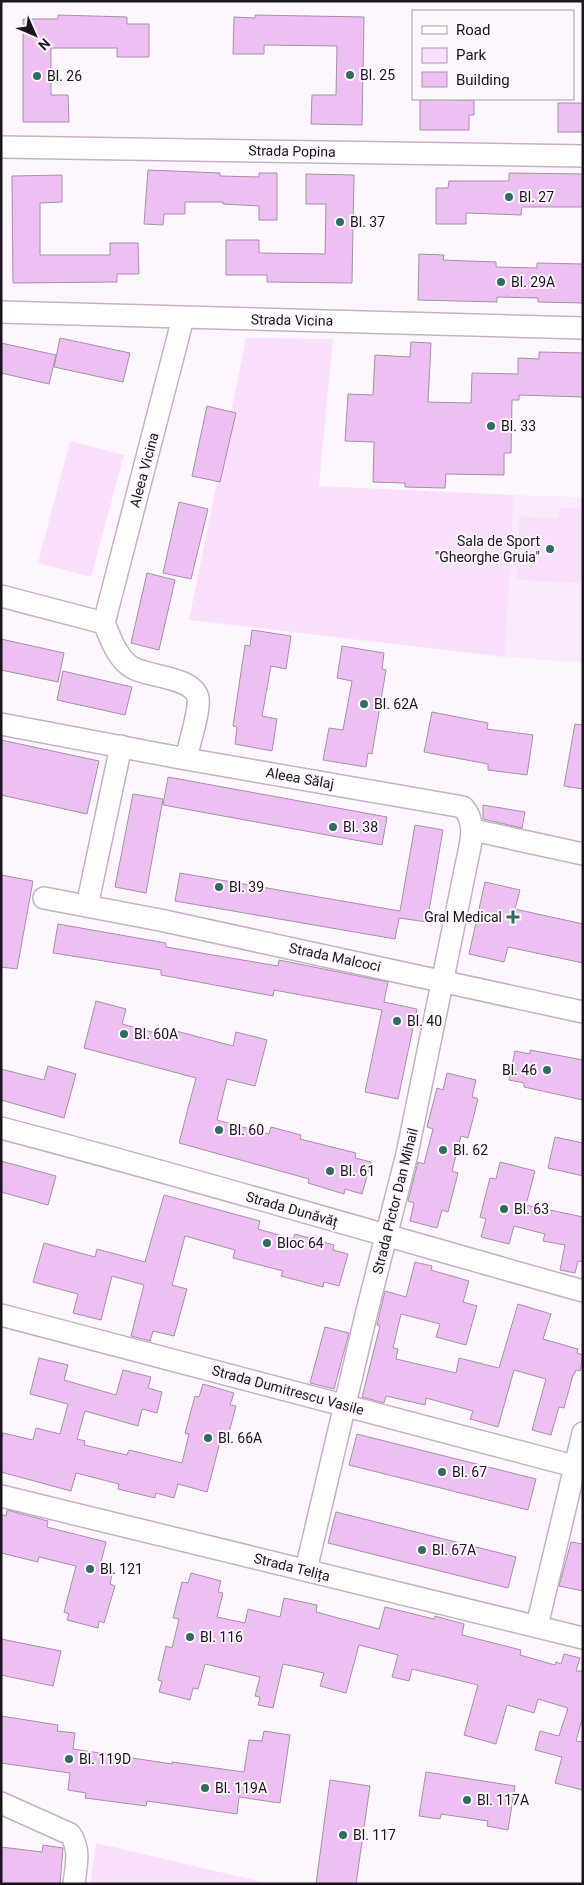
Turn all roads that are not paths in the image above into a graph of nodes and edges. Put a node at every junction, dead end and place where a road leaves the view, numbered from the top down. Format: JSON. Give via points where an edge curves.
{"nodes":[{"id":1,"x":1,"y":147,"type":"edge"},
{"id":2,"x":583,"y":156,"type":"edge"},
{"id":3,"x":1,"y":312,"type":"edge"},
{"id":4,"x":183,"y":318,"type":"junction"},
{"id":5,"x":583,"y":328,"type":"edge"},
{"id":6,"x":1,"y":596,"type":"edge"},
{"id":7,"x":104,"y":623,"type":"junction"},
{"id":8,"x":1,"y":724,"type":"edge"},
{"id":9,"x":121,"y":746,"type":"junction"},
{"id":10,"x":186,"y":759,"type":"junction"},
{"id":11,"x":473,"y":830,"type":"junction"},
{"id":12,"x":583,"y":854,"type":"edge"},
{"id":13,"x":44,"y":898,"type":"dead end"},
{"id":14,"x":87,"y":906,"type":"junction"},
{"id":15,"x":444,"y":980,"type":"junction"},
{"id":16,"x":583,"y":1012,"type":"edge"},
{"id":17,"x":1,"y":1128,"type":"edge"},
{"id":18,"x":387,"y":1237,"type":"junction"},
{"id":19,"x":583,"y":1291,"type":"edge"},
{"id":20,"x":1,"y":1315,"type":"edge"},
{"id":21,"x":344,"y":1405,"type":"junction"},
{"id":22,"x":583,"y":1433,"type":"edge"},
{"id":23,"x":574,"y":1466,"type":"junction"},
{"id":24,"x":1,"y":1496,"type":"edge"},
{"id":25,"x":306,"y":1570,"type":"junction"},
{"id":26,"x":537,"y":1626,"type":"junction"},
{"id":27,"x":583,"y":1638,"type":"edge"},
{"id":28,"x":1,"y":1803,"type":"edge"},
{"id":29,"x":74,"y":1884,"type":"edge"}],
"edges":[{"from":1,"to":2,"type":"street","name":"Strada Popina"},
{"from":3,"to":4,"type":"street","name":"Strada Vicina"},
{"from":4,"to":5,"type":"street","name":"Strada Vicina"},
{"from":4,"to":7,"type":"street","name":"Aleea Vicina"},
{"from":6,"to":7,"type":"street"},
{"from":7,"to":10,"type":"street","via":[[116,652],[133,668],[168,680],[182,681],[198,696]]},
{"from":8,"to":9,"type":"street","name":"Aleea Sălaj"},
{"from":9,"to":10,"type":"street","name":"Aleea Sălaj"},
{"from":9,"to":14,"type":"street"},
{"from":10,"to":11,"type":"street","name":"Aleea Sălaj","via":[[463,808],[470,814]]},
{"from":11,"to":12,"type":"street"},
{"from":11,"to":15,"type":"street","name":"Strada Pictor Dan Mihail"},
{"from":13,"to":14,"type":"street","name":"Strada Malcoci"},
{"from":14,"to":15,"type":"street","name":"Strada Malcoci"},
{"from":15,"to":16,"type":"street","name":"Strada Malcoci"},
{"from":15,"to":18,"type":"street","name":"Strada Pictor Dan Mihail"},
{"from":17,"to":18,"type":"street","name":"Strada Dunăvăț","via":[[126,1160]]},
{"from":18,"to":19,"type":"street","name":"Strada Dunăvăț"},
{"from":18,"to":21,"type":"street","name":"Strada Pictor Dan Mihail"},
{"from":20,"to":21,"type":"street","name":"Strada Dumitrescu Vasile"},
{"from":21,"to":23,"type":"street","name":"Strada Dumitrescu Vasile"},
{"from":21,"to":25,"type":"street","name":"Strada Pictor Dan Mihail"},
{"from":22,"to":23,"type":"street"},
{"from":23,"to":26,"type":"street"},
{"from":24,"to":25,"type":"street","name":"Strada Telița"},
{"from":25,"to":26,"type":"street","name":"Strada Telița"},
{"from":26,"to":27,"type":"street","name":"Strada Telița"},
{"from":28,"to":29,"type":"street","via":[[70,1834],[78,1854]]}]}
